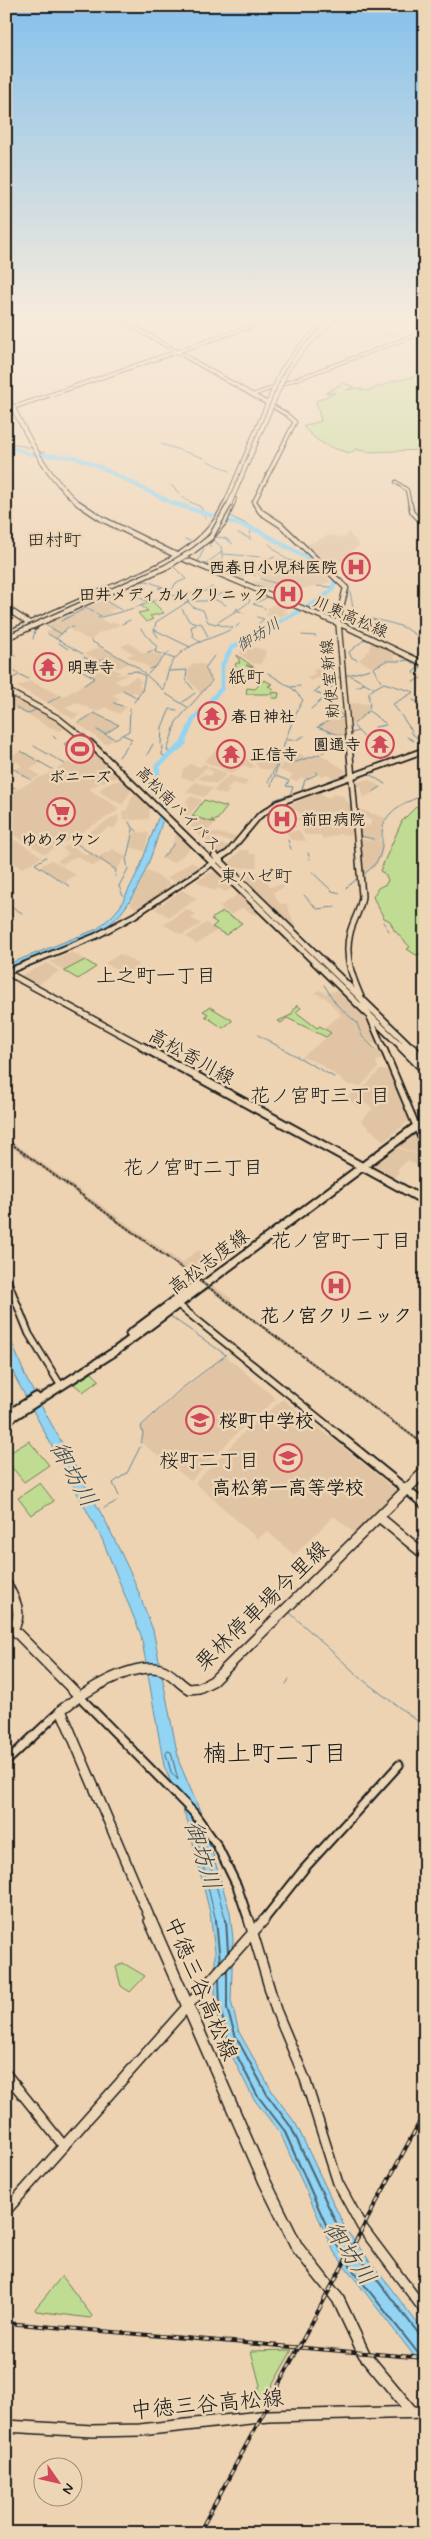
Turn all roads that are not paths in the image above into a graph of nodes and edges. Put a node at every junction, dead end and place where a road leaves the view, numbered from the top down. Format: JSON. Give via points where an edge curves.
{"nodes":[{"id":1,"x":24,"y":433,"type":"edge"},
{"id":2,"x":254,"y":433,"type":"edge"},
{"id":3,"x":260,"y":433,"type":"edge"},
{"id":4,"x":261,"y":433,"type":"edge"},
{"id":5,"x":290,"y":433,"type":"edge"},
{"id":6,"x":396,"y":482,"type":"dead end"},
{"id":7,"x":425,"y":526,"type":"edge"},
{"id":8,"x":180,"y":557,"type":"junction"},
{"id":9,"x":6,"y":608,"type":"edge"},
{"id":10,"x":338,"y":618,"type":"junction"},
{"id":11,"x":327,"y":619,"type":"junction"},
{"id":12,"x":30,"y":623,"type":"junction"},
{"id":13,"x":338,"y":624,"type":"junction"},
{"id":14,"x":35,"y":627,"type":"junction"},
{"id":15,"x":339,"y":631,"type":"junction"},
{"id":16,"x":354,"y":631,"type":"junction"},
{"id":17,"x":6,"y":637,"type":"edge"},
{"id":18,"x":425,"y":664,"type":"edge"},
{"id":19,"x":6,"y":685,"type":"edge"},
{"id":20,"x":6,"y":690,"type":"edge"},
{"id":21,"x":425,"y":751,"type":"edge"},
{"id":22,"x":352,"y":777,"type":"junction"},
{"id":23,"x":158,"y":804,"type":"junction"},
{"id":24,"x":217,"y":862,"type":"junction"},
{"id":25,"x":7,"y":973,"type":"edge"},
{"id":26,"x":363,"y":1002,"type":"junction"},
{"id":27,"x":369,"y":1015,"type":"junction"},
{"id":28,"x":425,"y":1061,"type":"edge"},
{"id":29,"x":425,"y":1070,"type":"edge"},
{"id":30,"x":425,"y":1115,"type":"edge"},
{"id":31,"x":420,"y":1124,"type":"edge"},
{"id":32,"x":425,"y":1147,"type":"edge"},
{"id":33,"x":360,"y":1166,"type":"junction"},
{"id":34,"x":425,"y":1201,"type":"edge"},
{"id":35,"x":6,"y":1277,"type":"edge"},
{"id":36,"x":176,"y":1303,"type":"junction"},
{"id":37,"x":60,"y":1384,"type":"junction"},
{"id":38,"x":29,"y":1404,"type":"junction"},
{"id":39,"x":6,"y":1415,"type":"edge"},
{"id":40,"x":6,"y":1421,"type":"edge"},
{"id":41,"x":425,"y":1471,"type":"edge"},
{"id":42,"x":405,"y":1490,"type":"junction"},
{"id":43,"x":425,"y":1505,"type":"edge"},
{"id":44,"x":379,"y":1517,"type":"junction"},
{"id":45,"x":425,"y":1555,"type":"edge"},
{"id":46,"x":6,"y":1583,"type":"edge"},
{"id":47,"x":6,"y":1622,"type":"edge"},
{"id":48,"x":14,"y":1629,"type":"junction"},
{"id":49,"x":79,"y":1696,"type":"junction"},
{"id":50,"x":62,"y":1710,"type":"junction"},
{"id":51,"x":6,"y":1762,"type":"edge"},
{"id":52,"x":399,"y":1765,"type":"dead end"},
{"id":53,"x":253,"y":1932,"type":"junction"},
{"id":54,"x":188,"y":2006,"type":"junction"},
{"id":55,"x":6,"y":2074,"type":"edge"},
{"id":56,"x":64,"y":2146,"type":"junction"},
{"id":57,"x":6,"y":2211,"type":"edge"},
{"id":58,"x":425,"y":2310,"type":"edge"},
{"id":59,"x":412,"y":2412,"type":"junction"},
{"id":60,"x":425,"y":2412,"type":"edge"},
{"id":61,"x":6,"y":2426,"type":"edge"}],
"edges":[{"from":1,"to":8,"type":"highway","via":[[55,487],[77,506],[97,519]]},
{"from":2,"to":8,"type":"highway","via":[[219,518],[202,539]]},
{"from":3,"to":17,"type":"highway","bridge":true,"via":[[225,514],[211,536],[194,551],[166,567]]},
{"from":4,"to":8,"type":"highway","via":[[225,520],[210,540]]},
{"from":5,"to":10,"type":"main road","name":"勅使室新線","via":[[254,502],[261,512],[281,525],[344,585],[346,590]]},
{"from":6,"to":7,"type":"street","via":[[407,490],[412,512]]},
{"from":8,"to":11,"type":"main road","name":"川東高松線"},
{"from":8,"to":12,"type":"highway"},
{"from":8,"to":14,"type":"highway"},
{"from":9,"to":12,"type":"main road"},
{"from":10,"to":11,"type":"main road"},
{"from":10,"to":13,"type":"main road","name":"勅使室新線"},
{"from":11,"to":13,"type":"main road","name":"川東高松線"},
{"from":12,"to":14,"type":"main road"},
{"from":12,"to":17,"type":"highway"},
{"from":13,"to":15,"type":"main road","name":"勅使室新線"},
{"from":13,"to":16,"type":"main road","name":"川東高松線"},
{"from":14,"to":17,"type":"highway"},
{"from":15,"to":16,"type":"main road"},
{"from":15,"to":22,"type":"main road","name":"勅使室新線"},
{"from":16,"to":18,"type":"main road","name":"川東高松線"},
{"from":19,"to":23,"type":"highway","name":"高松南バイパス","via":[[85,732]]},
{"from":20,"to":23,"type":"highway","name":"高松南バイパス","via":[[41,707],[75,730]]},
{"from":21,"to":22,"type":"street"},
{"from":22,"to":24,"type":"street","via":[[270,810],[239,847]]},
{"from":22,"to":26,"type":"main road","name":"勅使室新線","via":[[362,902],[350,932],[348,953]]},
{"from":23,"to":24,"type":"highway","name":"高松南バイパス"},
{"from":24,"to":25,"type":"street","via":[[118,928]]},
{"from":24,"to":26,"type":"highway","name":"高松南バイパス"},
{"from":24,"to":27,"type":"highway","name":"高松南バイパス"},
{"from":25,"to":33,"type":"main road","name":"高松香川線"},
{"from":26,"to":27,"type":"main road","name":"勅使室新線"},
{"from":26,"to":28,"type":"highway","name":"高松南バイパス"},
{"from":27,"to":29,"type":"highway","name":"高松南バイパス"},
{"from":27,"to":31,"type":"street"},
{"from":30,"to":31,"type":"main road","name":"高松志度線"},
{"from":31,"to":32,"type":"street"},
{"from":31,"to":33,"type":"main road","name":"高松志度線"},
{"from":33,"to":34,"type":"main road","name":"高松香川線"},
{"from":33,"to":36,"type":"main road","name":"高松志度線"},
{"from":35,"to":37,"type":"street","via":[[29,1334]]},
{"from":36,"to":37,"type":"main road","name":"高松志度線","via":[[114,1352]]},
{"from":36,"to":42,"type":"street"},
{"from":37,"to":38,"type":"main road","name":"高松志度線"},
{"from":38,"to":39,"type":"main road","name":"高松志度線"},
{"from":38,"to":40,"type":"main road","name":"高松志度線"},
{"from":41,"to":42,"type":"main road"},
{"from":42,"to":43,"type":"street"},
{"from":42,"to":44,"type":"main road"},
{"from":44,"to":45,"type":"main road"},
{"from":44,"to":49,"type":"main road","name":"栗林停車場今里線","via":[[214,1681],[189,1689],[160,1669],[147,1668]]},
{"from":46,"to":48,"type":"main road","via":[[20,1614]]},
{"from":47,"to":48,"type":"street"},
{"from":48,"to":49,"type":"main road"},
{"from":49,"to":50,"type":"main road"},
{"from":49,"to":53,"type":"street","via":[[206,1829],[237,1886]]},
{"from":50,"to":51,"type":"street"},
{"from":50,"to":54,"type":"main road","name":"中徳三谷高松線"},
{"from":52,"to":53,"type":"street"},
{"from":53,"to":54,"type":"street"},
{"from":53,"to":58,"type":"street","via":[[276,2010],[305,2079],[338,2183],[362,2228]]},
{"from":54,"to":56,"type":"street"},
{"from":54,"to":59,"type":"main road","name":"中徳三谷高松線","via":[[296,2247],[338,2299],[364,2354]]},
{"from":55,"to":56,"type":"street"},
{"from":56,"to":57,"type":"street"},
{"from":59,"to":60,"type":"main road","name":"中徳三谷高松線"},
{"from":59,"to":61,"type":"main road","name":"中徳三谷高松線","via":[[269,2416],[130,2430]]}]}
